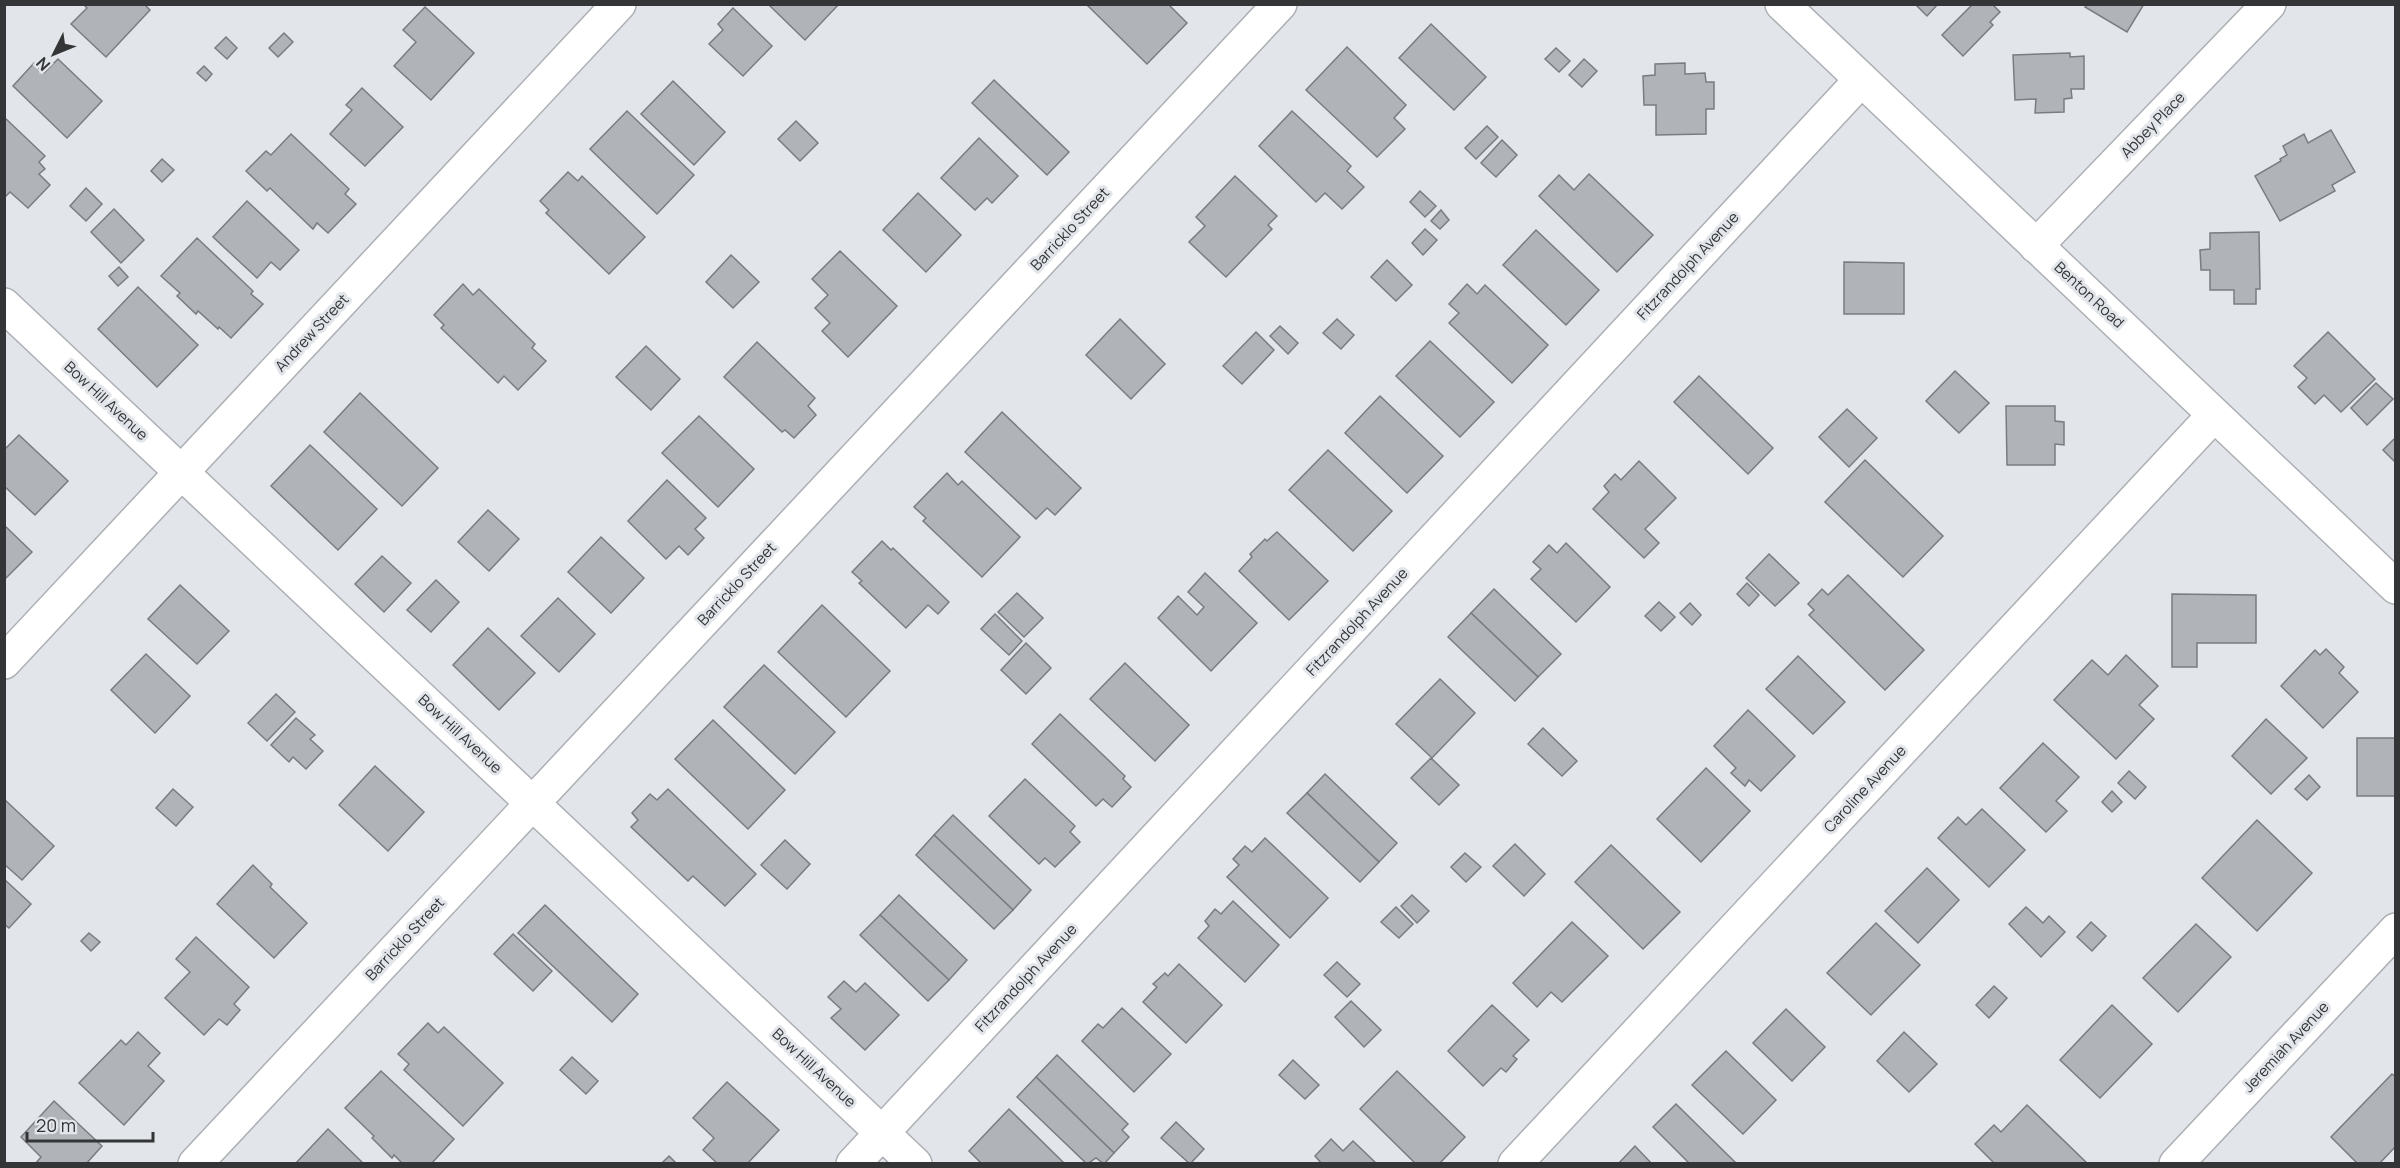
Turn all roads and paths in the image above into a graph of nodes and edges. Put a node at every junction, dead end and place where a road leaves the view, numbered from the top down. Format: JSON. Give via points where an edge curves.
{"nodes":[{"id":1,"x":619,"y":4,"type":"edge"},
{"id":2,"x":1280,"y":4,"type":"edge"},
{"id":3,"x":1782,"y":4,"type":"edge"},
{"id":4,"x":2269,"y":4,"type":"edge"},
{"id":5,"x":1861,"y":80,"type":"junction"},
{"id":6,"x":2036,"y":246,"type":"junction"},
{"id":7,"x":4,"y":305,"type":"edge"},
{"id":8,"x":2214,"y":415,"type":"junction"},
{"id":9,"x":182,"y":472,"type":"junction"},
{"id":10,"x":2396,"y":587,"type":"edge"},
{"id":11,"x":4,"y":662,"type":"edge"},
{"id":12,"x":532,"y":803,"type":"junction"},
{"id":13,"x":2396,"y":930,"type":"edge"},
{"id":14,"x":882,"y":1132,"type":"junction"},
{"id":15,"x":195,"y":1164,"type":"edge"},
{"id":16,"x":853,"y":1164,"type":"edge"},
{"id":17,"x":915,"y":1164,"type":"edge"},
{"id":18,"x":1515,"y":1164,"type":"edge"},
{"id":19,"x":2176,"y":1164,"type":"edge"}],
"edges":[{"from":1,"to":9,"type":"street","name":"Andrew Street"},
{"from":2,"to":12,"type":"street","name":"Barricklo Street"},
{"from":3,"to":5,"type":"street","name":"Benton Road"},
{"from":4,"to":6,"type":"street","name":"Abbey Place"},
{"from":5,"to":6,"type":"street","name":"Benton Road"},
{"from":5,"to":14,"type":"street","name":"Fitzrandolph Avenue"},
{"from":6,"to":8,"type":"street","name":"Benton Road"},
{"from":7,"to":9,"type":"street","name":"Bow Hill Avenue"},
{"from":8,"to":10,"type":"street","name":"Benton Road"},
{"from":8,"to":18,"type":"street","name":"Caroline Avenue"},
{"from":9,"to":11,"type":"street","name":"Andrew Street"},
{"from":9,"to":12,"type":"street","name":"Bow Hill Avenue"},
{"from":12,"to":14,"type":"street","name":"Bow Hill Avenue"},
{"from":12,"to":15,"type":"street","name":"Barricklo Street"},
{"from":13,"to":19,"type":"street","name":"Jeremiah Avenue"},
{"from":14,"to":16,"type":"street","name":"Fitzrandolph Avenue"},
{"from":14,"to":17,"type":"street","name":"Bow Hill Avenue"}]}
